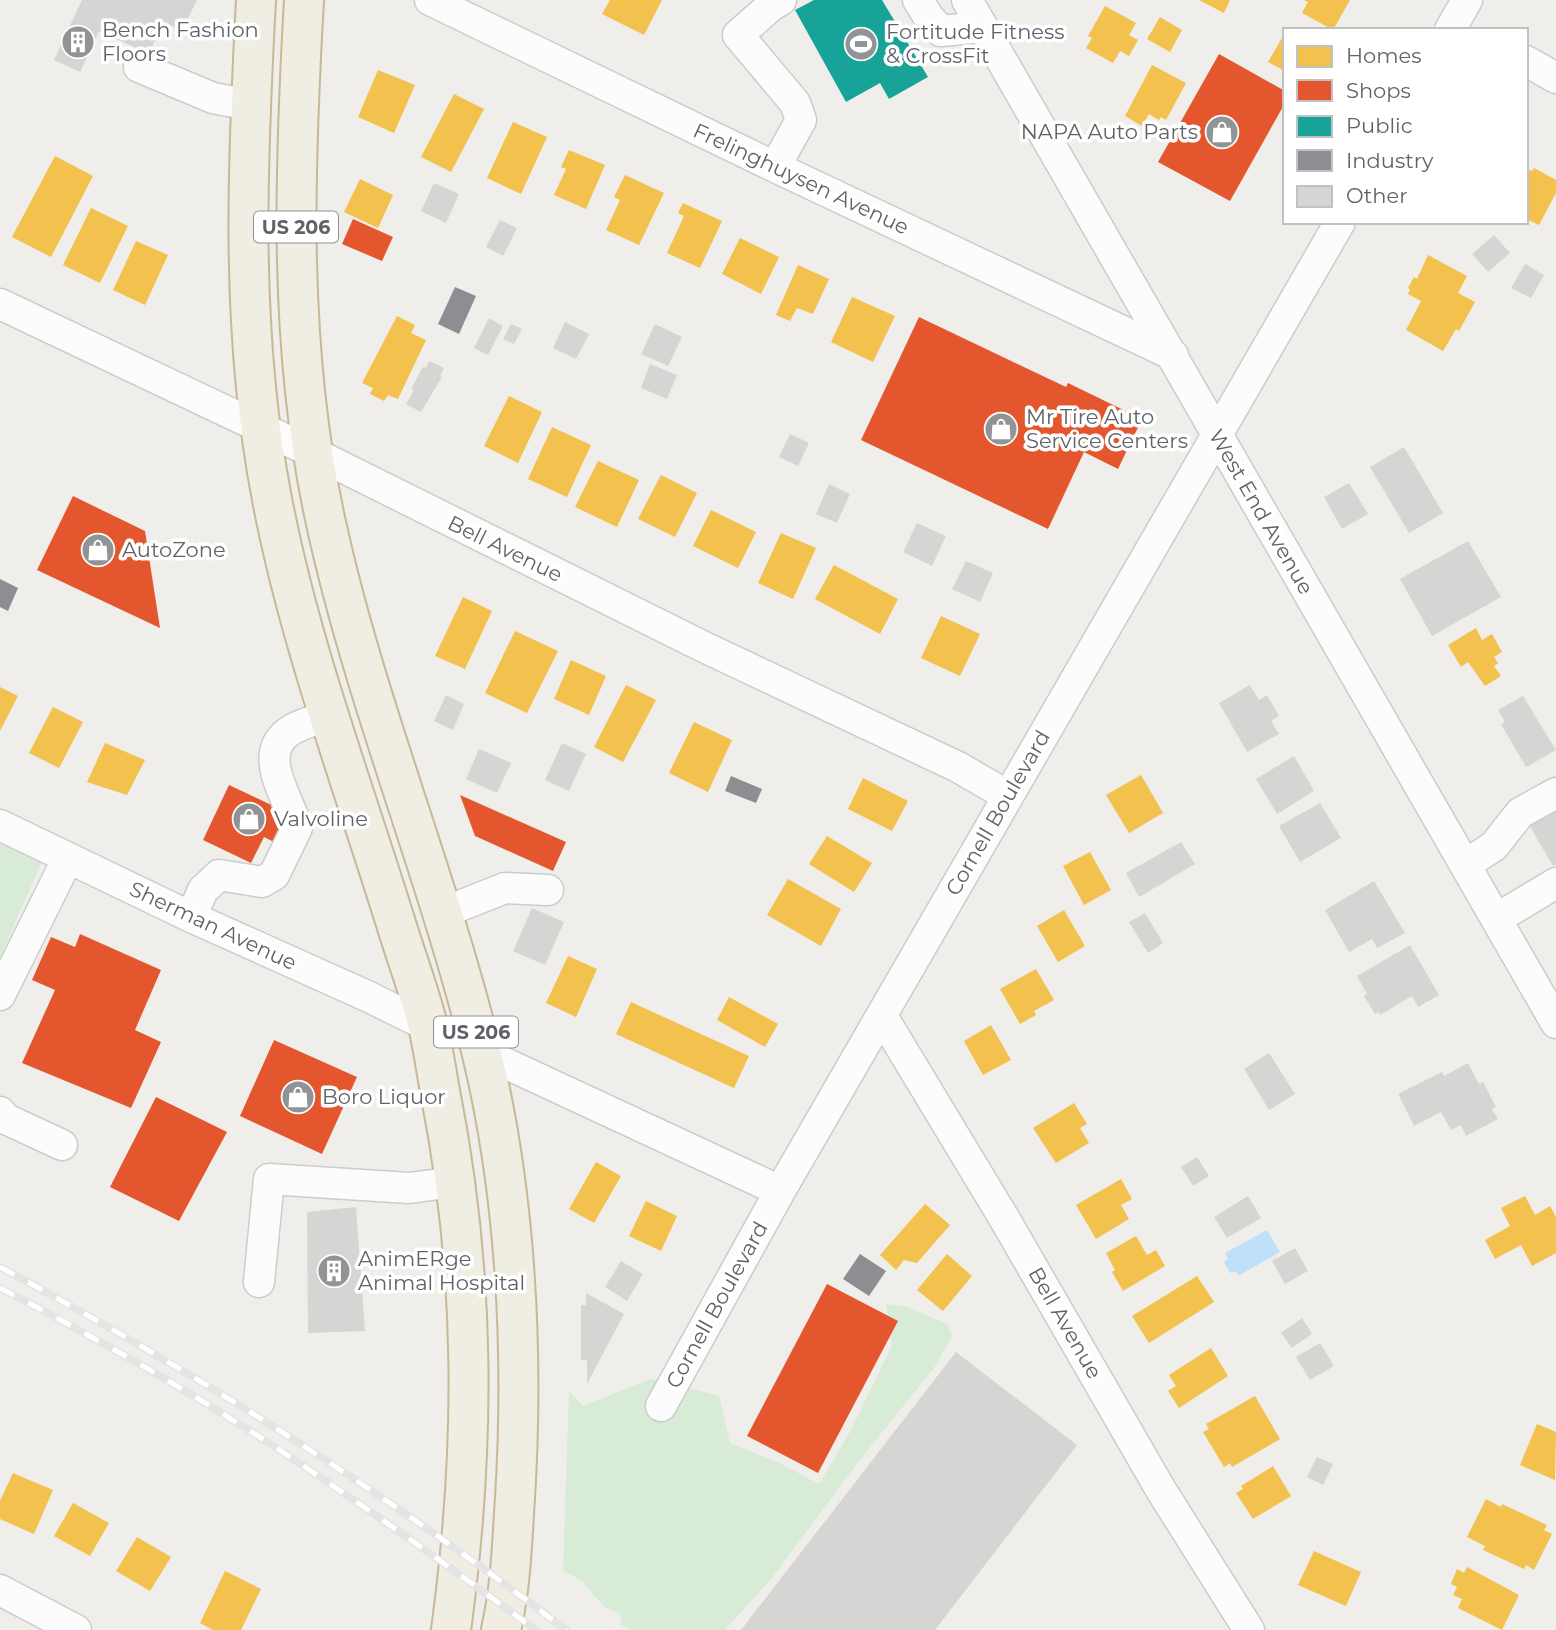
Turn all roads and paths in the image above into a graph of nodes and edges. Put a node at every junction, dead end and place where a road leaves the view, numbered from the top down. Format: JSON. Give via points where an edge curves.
{"nodes":[{"id":1,"x":256,"y":0,"type":"edge"},
{"id":2,"x":304,"y":0,"type":"edge"},
{"id":3,"x":430,"y":0,"type":"edge"},
{"id":4,"x":781,"y":0,"type":"edge"},
{"id":5,"x":918,"y":0,"type":"edge"},
{"id":6,"x":967,"y":0,"type":"edge"},
{"id":7,"x":982,"y":27,"type":"junction"},
{"id":8,"x":1528,"y":62,"type":"edge"},
{"id":9,"x":139,"y":67,"type":"dead end"},
{"id":10,"x":1556,"y":78,"type":"edge"},
{"id":11,"x":250,"y":105,"type":"junction"},
{"id":12,"x":775,"y":167,"type":"junction"},
{"id":13,"x":1339,"y":224,"type":"edge"},
{"id":14,"x":0,"y":304,"type":"edge"},
{"id":15,"x":1173,"y":355,"type":"junction"},
{"id":16,"x":261,"y":428,"type":"junction"},
{"id":17,"x":1218,"y":436,"type":"junction"},
{"id":18,"x":314,"y":453,"type":"junction"},
{"id":19,"x":330,"y":715,"type":"junction"},
{"id":20,"x":1556,"y":793,"type":"edge"},
{"id":21,"x":1008,"y":796,"type":"junction"},
{"id":22,"x":0,"y":825,"type":"edge"},
{"id":23,"x":68,"y":858,"type":"junction"},
{"id":24,"x":1465,"y":865,"type":"junction"},
{"id":25,"x":1556,"y":883,"type":"edge"},
{"id":26,"x":548,"y":890,"type":"dead end"},
{"id":27,"x":442,"y":914,"type":"junction"},
{"id":28,"x":191,"y":917,"type":"junction"},
{"id":29,"x":1496,"y":919,"type":"junction"},
{"id":30,"x":0,"y":996,"type":"edge"},
{"id":31,"x":882,"y":1016,"type":"junction"},
{"id":32,"x":1556,"y":1023,"type":"edge"},
{"id":33,"x":428,"y":1026,"type":"junction"},
{"id":34,"x":481,"y":1052,"type":"junction"},
{"id":35,"x":0,"y":1112,"type":"edge"},
{"id":36,"x":62,"y":1146,"type":"dead end"},
{"id":37,"x":455,"y":1182,"type":"junction"},
{"id":38,"x":780,"y":1191,"type":"junction"},
{"id":39,"x":259,"y":1282,"type":"dead end"},
{"id":40,"x":661,"y":1406,"type":"dead end"},
{"id":41,"x":0,"y":1590,"type":"edge"},
{"id":42,"x":76,"y":1630,"type":"edge"},
{"id":43,"x":451,"y":1630,"type":"edge"},
{"id":44,"x":501,"y":1630,"type":"edge"},
{"id":45,"x":1249,"y":1630,"type":"edge"}],
"edges":[{"from":1,"to":11,"type":"highway","number":"US 206"},
{"from":2,"to":18,"type":"highway","number":"US 206","via":[[295,245]]},
{"from":3,"to":12,"type":"street","name":"Frelinghuysen Avenue"},
{"from":4,"to":12,"type":"street","via":[[738,35],[795,103],[801,120]]},
{"from":5,"to":7,"type":"street","via":[[941,32]]},
{"from":6,"to":7,"type":"street","name":"West End Avenue"},
{"from":7,"to":15,"type":"street","name":"West End Avenue"},
{"from":8,"to":10,"type":"street"},
{"from":9,"to":11,"type":"street","via":[[213,98]]},
{"from":11,"to":16,"type":"highway","number":"US 206","via":[[247,216]]},
{"from":12,"to":15,"type":"street","name":"Frelinghuysen Avenue"},
{"from":13,"to":17,"type":"street","name":"Cornell Boulevard"},
{"from":14,"to":16,"type":"street","name":"Bell Avenue"},
{"from":15,"to":17,"type":"street","name":"West End Avenue"},
{"from":16,"to":18,"type":"street","name":"Bell Avenue"},
{"from":16,"to":19,"type":"highway","number":"US 206","via":[[282,545]]},
{"from":17,"to":21,"type":"street","name":"Cornell Boulevard"},
{"from":17,"to":24,"type":"street","name":"West End Avenue"},
{"from":18,"to":21,"type":"street","name":"Bell Avenue","via":[[958,767]]},
{"from":18,"to":27,"type":"highway","number":"US 206","via":[[346,606]]},
{"from":19,"to":28,"type":"street","via":[[292,729],[274,753],[275,776],[297,828],[274,875],[262,882],[219,875],[203,890]]},
{"from":19,"to":33,"type":"highway","number":"US 206"},
{"from":20,"to":24,"type":"street","via":[[1520,813],[1494,846]]},
{"from":21,"to":31,"type":"street","name":"Cornell Boulevard"},
{"from":22,"to":23,"type":"street","name":"Sherman Avenue"},
{"from":23,"to":28,"type":"street","name":"Sherman Avenue"},
{"from":23,"to":30,"type":"street"},
{"from":24,"to":29,"type":"street","name":"West End Avenue"},
{"from":25,"to":29,"type":"street"},
{"from":26,"to":27,"type":"street","via":[[505,888]]},
{"from":27,"to":34,"type":"highway","number":"US 206"},
{"from":28,"to":33,"type":"street","name":"Sherman Avenue"},
{"from":29,"to":32,"type":"street","name":"West End Avenue"},
{"from":31,"to":38,"type":"street","name":"Cornell Boulevard"},
{"from":31,"to":45,"type":"street","name":"Bell Avenue","via":[[1161,1490]]},
{"from":33,"to":37,"type":"highway","number":"US 206"},
{"from":34,"to":38,"type":"street"},
{"from":34,"to":44,"type":"highway","number":"US 206","via":[[499,1140],[515,1294],[517,1468],[509,1594]]},
{"from":35,"to":36,"type":"street"},
{"from":37,"to":39,"type":"street","via":[[409,1188],[269,1179]]},
{"from":37,"to":43,"type":"highway","number":"US 206","via":[[468,1305],[470,1400],[467,1488]]},
{"from":38,"to":40,"type":"street","name":"Cornell Boulevard"},
{"from":41,"to":42,"type":"street"}]}
